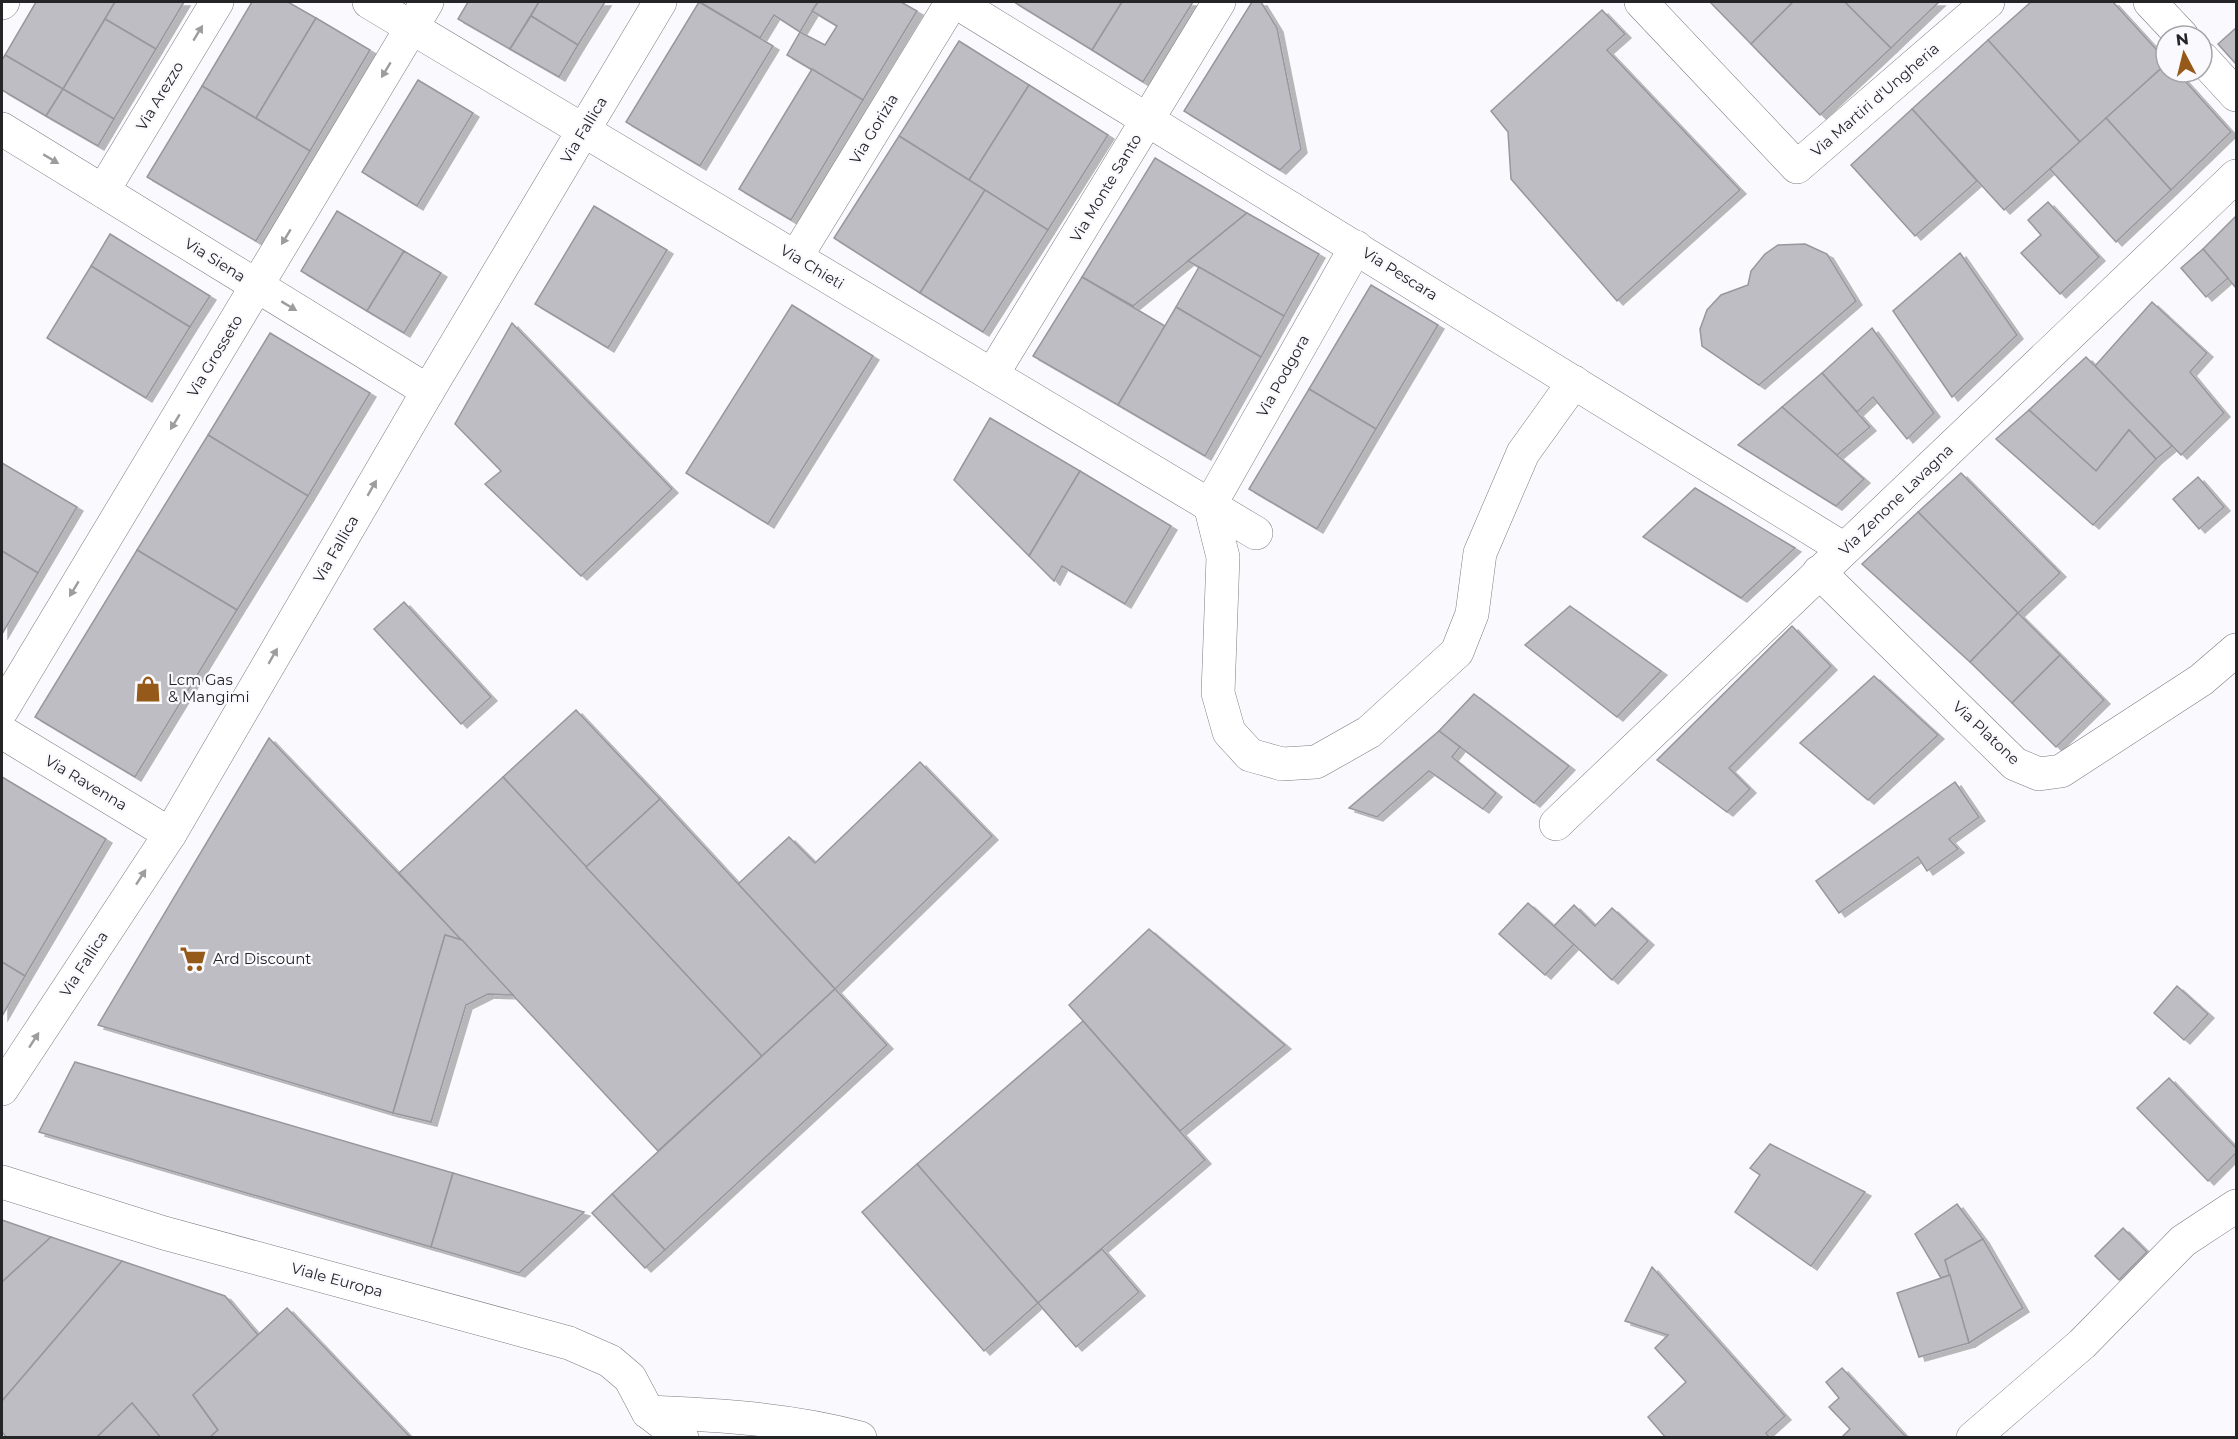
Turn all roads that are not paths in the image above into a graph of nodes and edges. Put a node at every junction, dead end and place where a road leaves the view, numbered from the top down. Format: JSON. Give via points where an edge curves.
{"nodes":[{"id":1,"x":217,"y":2,"type":"edge"},
{"id":2,"x":369,"y":2,"type":"edge"},
{"id":3,"x":660,"y":2,"type":"edge"},
{"id":4,"x":954,"y":2,"type":"edge"},
{"id":5,"x":1219,"y":2,"type":"edge"},
{"id":6,"x":1641,"y":2,"type":"edge"},
{"id":7,"x":1988,"y":2,"type":"edge"},
{"id":8,"x":2150,"y":2,"type":"edge"},
{"id":9,"x":419,"y":14,"type":"edge"},
{"id":10,"x":2171,"y":24,"type":"edge"},
{"id":11,"x":2214,"y":71,"type":"edge"},
{"id":12,"x":2236,"y":95,"type":"edge"},
{"id":13,"x":1147,"y":119,"type":"junction"},
{"id":14,"x":2,"y":129,"type":"edge"},
{"id":15,"x":584,"y":130,"type":"junction"},
{"id":16,"x":2236,"y":176,"type":"edge"},
{"id":17,"x":103,"y":191,"type":"junction"},
{"id":18,"x":1356,"y":247,"type":"junction"},
{"id":19,"x":796,"y":257,"type":"junction"},
{"id":20,"x":257,"y":286,"type":"junction"},
{"id":21,"x":992,"y":375,"type":"junction"},
{"id":22,"x":1574,"y":382,"type":"junction"},
{"id":23,"x":428,"y":391,"type":"junction"},
{"id":24,"x":1210,"y":505,"type":"junction"},
{"id":25,"x":1256,"y":533,"type":"dead end"},
{"id":26,"x":1844,"y":549,"type":"junction"},
{"id":27,"x":1819,"y":572,"type":"junction"},
{"id":28,"x":2236,"y":650,"type":"edge"},
{"id":29,"x":2,"y":710,"type":"edge"},
{"id":30,"x":2,"y":732,"type":"edge"},
{"id":31,"x":1556,"y":824,"type":"dead end"},
{"id":32,"x":170,"y":834,"type":"junction"},
{"id":33,"x":2,"y":1089,"type":"edge"},
{"id":34,"x":2,"y":1182,"type":"edge"},
{"id":35,"x":2236,"y":1206,"type":"edge"},
{"id":36,"x":647,"y":1425,"type":"edge"},
{"id":37,"x":682,"y":1437,"type":"edge"},
{"id":38,"x":860,"y":1437,"type":"edge"},
{"id":39,"x":1973,"y":1437,"type":"edge"}],
"edges":[{"from":17,"to":1,"type":"street","name":"Via Arezzo","one_way":true},
{"from":2,"to":9,"type":"street","name":"Via Chieti"},
{"from":3,"to":15,"type":"street","name":"Via Fallica"},
{"from":4,"to":13,"type":"street","name":"Via Pescara"},
{"from":4,"to":19,"type":"street","name":"Via Gorizia"},
{"from":5,"to":13,"type":"street","name":"Via Monte Santo"},
{"from":6,"to":7,"type":"street","name":"Via Martiri d'Ungheria","via":[[1797,167]]},
{"from":8,"to":10,"type":"street"},
{"from":9,"to":15,"type":"street","name":"Via Chieti"},
{"from":9,"to":20,"type":"street","name":"Via Grosseto","one_way":true},
{"from":11,"to":12,"type":"street"},
{"from":13,"to":18,"type":"street","name":"Via Pescara"},
{"from":13,"to":21,"type":"street","name":"Via Monte Santo"},
{"from":14,"to":17,"type":"street","name":"Via Siena","one_way":true},
{"from":15,"to":19,"type":"street","name":"Via Chieti"},
{"from":15,"to":23,"type":"street","name":"Via Fallica"},
{"from":16,"to":26,"type":"street","name":"Via Zenone Lavagna"},
{"from":17,"to":20,"type":"street","name":"Via Siena"},
{"from":18,"to":22,"type":"street","name":"Via Pescara"},
{"from":18,"to":24,"type":"street","name":"Via Podgora"},
{"from":19,"to":21,"type":"street","name":"Via Chieti"},
{"from":20,"to":23,"type":"street","name":"Via Siena","one_way":true},
{"from":20,"to":29,"type":"street","name":"Via Grosseto","one_way":true},
{"from":21,"to":24,"type":"street","name":"Via Chieti"},
{"from":22,"to":24,"type":"street","via":[[1523,453],[1480,553],[1472,614],[1457,652],[1369,732],[1317,762],[1282,764],[1250,755],[1229,732],[1218,693],[1223,557]]},
{"from":22,"to":26,"type":"street","name":"Via Pescara"},
{"from":32,"to":23,"type":"street","name":"Via Fallica","one_way":true},
{"from":24,"to":25,"type":"street","name":"Via Chieti"},
{"from":26,"to":27,"type":"street","name":"Via Zenone Lavagna"},
{"from":27,"to":28,"type":"street","name":"Via Platone","via":[[2015,764],[2039,774],[2061,771],[2201,680]]},
{"from":27,"to":31,"type":"street","name":"Via Zenone Lavagna"},
{"from":30,"to":32,"type":"street","name":"Via Ravenna"},
{"from":33,"to":32,"type":"street","name":"Via Fallica","one_way":true},
{"from":34,"to":36,"type":"street","name":"Viale Europa","via":[[176,1236],[569,1343],[610,1362],[630,1378]]},
{"from":35,"to":39,"type":"street","via":[[2183,1241],[2082,1344]]},
{"from":36,"to":37,"type":"street"},
{"from":36,"to":38,"type":"street","via":[[710,1415],[818,1426]]}]}
